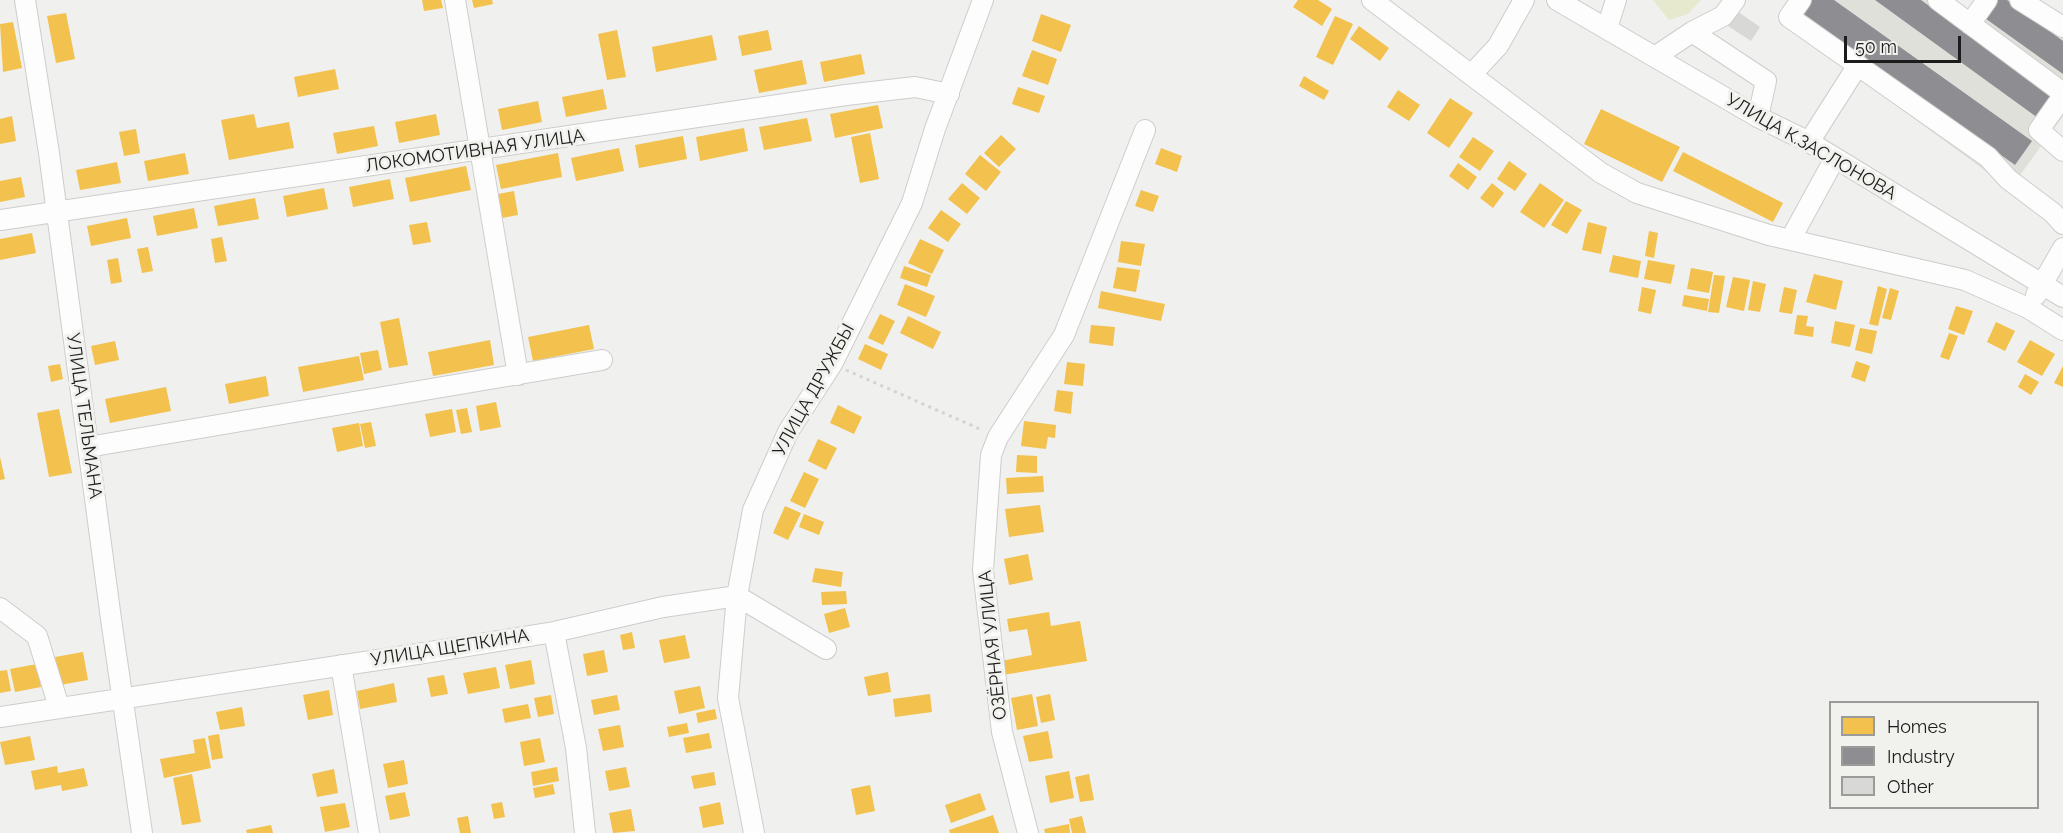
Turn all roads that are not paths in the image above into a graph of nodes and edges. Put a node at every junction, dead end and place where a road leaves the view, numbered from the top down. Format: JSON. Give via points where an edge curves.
{"nodes":[{"id":1,"x":25,"y":0,"type":"edge"},
{"id":2,"x":455,"y":0,"type":"edge"},
{"id":3,"x":983,"y":0,"type":"edge"},
{"id":4,"x":1372,"y":0,"type":"edge"},
{"id":5,"x":1524,"y":0,"type":"edge"},
{"id":6,"x":1557,"y":0,"type":"edge"},
{"id":7,"x":1616,"y":0,"type":"edge"},
{"id":8,"x":1735,"y":0,"type":"edge"},
{"id":9,"x":1801,"y":0,"type":"edge"},
{"id":10,"x":1938,"y":0,"type":"edge"},
{"id":11,"x":1987,"y":0,"type":"edge"},
{"id":12,"x":2020,"y":0,"type":"edge"},
{"id":13,"x":1970,"y":24,"type":"junction"},
{"id":14,"x":2063,"y":27,"type":"edge"},
{"id":15,"x":1607,"y":28,"type":"junction"},
{"id":16,"x":1692,"y":32,"type":"junction"},
{"id":17,"x":1656,"y":56,"type":"junction"},
{"id":18,"x":1858,"y":65,"type":"junction"},
{"id":19,"x":1471,"y":75,"type":"junction"},
{"id":20,"x":949,"y":94,"type":"junction"},
{"id":21,"x":2063,"y":94,"type":"edge"},
{"id":22,"x":1758,"y":117,"type":"junction"},
{"id":23,"x":1145,"y":129,"type":"dead end"},
{"id":24,"x":1809,"y":142,"type":"junction"},
{"id":25,"x":482,"y":150,"type":"junction"},
{"id":26,"x":2063,"y":151,"type":"edge"},
{"id":27,"x":1835,"y":158,"type":"junction"},
{"id":28,"x":56,"y":212,"type":"junction"},
{"id":29,"x":0,"y":220,"type":"edge"},
{"id":30,"x":2063,"y":224,"type":"edge"},
{"id":31,"x":1796,"y":231,"type":"dead end"},
{"id":32,"x":2063,"y":248,"type":"edge"},
{"id":33,"x":2043,"y":285,"type":"junction"},
{"id":34,"x":2063,"y":297,"type":"edge"},
{"id":35,"x":2028,"y":308,"type":"junction"},
{"id":36,"x":2063,"y":330,"type":"edge"},
{"id":37,"x":602,"y":360,"type":"dead end"},
{"id":38,"x":518,"y":375,"type":"junction"},
{"id":39,"x":88,"y":447,"type":"junction"},
{"id":40,"x":737,"y":596,"type":"junction"},
{"id":41,"x":0,"y":608,"type":"edge"},
{"id":42,"x":554,"y":632,"type":"junction"},
{"id":43,"x":826,"y":649,"type":"dead end"},
{"id":44,"x":340,"y":665,"type":"junction"},
{"id":45,"x":122,"y":697,"type":"junction"},
{"id":46,"x":59,"y":707,"type":"junction"},
{"id":47,"x":0,"y":717,"type":"edge"},
{"id":48,"x":142,"y":833,"type":"edge"},
{"id":49,"x":369,"y":833,"type":"edge"},
{"id":50,"x":585,"y":833,"type":"edge"},
{"id":51,"x":754,"y":833,"type":"edge"},
{"id":52,"x":1028,"y":833,"type":"edge"}],
"edges":[{"from":1,"to":28,"type":"street","name":"УЛИЦА ТЕЛЬМАНА"},
{"from":2,"to":25,"type":"street"},
{"from":3,"to":20,"type":"street","name":"УЛИЦА ДРУЖБЫ"},
{"from":4,"to":19,"type":"street"},
{"from":5,"to":19,"type":"street","via":[[1498,46]]},
{"from":6,"to":15,"type":"street","name":"УЛИЦА К.ЗАСЛОНОВА"},
{"from":7,"to":15,"type":"street"},
{"from":8,"to":16,"type":"street","via":[[1723,16]]},
{"from":9,"to":18,"type":"street","via":[[1789,17]]},
{"from":10,"to":13,"type":"street"},
{"from":11,"to":13,"type":"street"},
{"from":12,"to":14,"type":"street"},
{"from":13,"to":21,"type":"street"},
{"from":15,"to":17,"type":"street","name":"УЛИЦА К.ЗАСЛОНОВА"},
{"from":16,"to":17,"type":"street"},
{"from":16,"to":22,"type":"street","via":[[1766,81]]},
{"from":17,"to":22,"type":"street","name":"УЛИЦА К.ЗАСЛОНОВА"},
{"from":18,"to":24,"type":"street"},
{"from":18,"to":30,"type":"street","via":[[1988,157],[2008,179]]},
{"from":19,"to":35,"type":"street","via":[[1601,173],[1637,193],[1769,236],[1965,280]]},
{"from":20,"to":25,"type":"street","name":"ЛОКОМОТИВНАЯ УЛИЦА","via":[[915,87],[846,95]]},
{"from":20,"to":40,"type":"street","name":"УЛИЦА ДРУЖБЫ","via":[[912,203],[832,364],[788,432],[753,510]]},
{"from":21,"to":26,"type":"street","via":[[2039,130]]},
{"from":22,"to":24,"type":"street","name":"УЛИЦА К.ЗАСЛОНОВА"},
{"from":23,"to":52,"type":"street","name":"ОЗЁРНАЯ УЛИЦА","via":[[1064,335],[998,437],[991,455],[983,570],[1002,732]]},
{"from":24,"to":27,"type":"street","name":"УЛИЦА К.ЗАСЛОНОВА"},
{"from":25,"to":28,"type":"street","name":"ЛОКОМОТИВНАЯ УЛИЦА"},
{"from":25,"to":38,"type":"street"},
{"from":27,"to":31,"type":"street"},
{"from":27,"to":33,"type":"street","name":"УЛИЦА К.ЗАСЛОНОВА"},
{"from":28,"to":29,"type":"street","name":"ЛОКОМОТИВНАЯ УЛИЦА"},
{"from":28,"to":39,"type":"street","name":"УЛИЦА ТЕЛЬМАНА"},
{"from":32,"to":33,"type":"street"},
{"from":33,"to":34,"type":"street","name":"УЛИЦА К.ЗАСЛОНОВА"},
{"from":33,"to":35,"type":"street"},
{"from":35,"to":36,"type":"street"},
{"from":37,"to":38,"type":"street"},
{"from":38,"to":39,"type":"street"},
{"from":39,"to":45,"type":"street","name":"УЛИЦА ТЕЛЬМАНА"},
{"from":40,"to":42,"type":"street","name":"УЛИЦА ЩЕПКИНА","via":[[663,607]]},
{"from":40,"to":43,"type":"street"},
{"from":40,"to":51,"type":"street","name":"УЛИЦА ДРУЖБЫ","via":[[728,698]]},
{"from":41,"to":46,"type":"street","via":[[37,636]]},
{"from":42,"to":44,"type":"street","name":"УЛИЦА ЩЕПКИНА"},
{"from":42,"to":50,"type":"street","via":[[576,748]]},
{"from":44,"to":45,"type":"street","name":"УЛИЦА ЩЕПКИНА"},
{"from":44,"to":49,"type":"street"},
{"from":45,"to":46,"type":"street","name":"УЛИЦА ЩЕПКИНА"},
{"from":45,"to":48,"type":"street","name":"УЛИЦА ТЕЛЬМАНА"},
{"from":46,"to":47,"type":"street","name":"УЛИЦА ЩЕПКИНА"}]}
